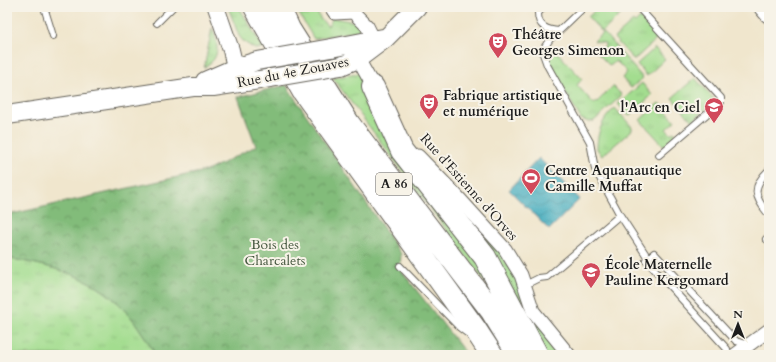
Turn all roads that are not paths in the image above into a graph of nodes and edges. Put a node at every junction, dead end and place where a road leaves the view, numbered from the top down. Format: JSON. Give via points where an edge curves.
{"nodes":[{"id":1,"x":44,"y":7,"type":"edge"},
{"id":2,"x":173,"y":7,"type":"edge"},
{"id":3,"x":216,"y":7,"type":"edge"},
{"id":4,"x":255,"y":7,"type":"edge"},
{"id":5,"x":279,"y":7,"type":"edge"},
{"id":6,"x":331,"y":7,"type":"edge"},
{"id":7,"x":417,"y":7,"type":"edge"},
{"id":8,"x":544,"y":7,"type":"edge"},
{"id":9,"x":584,"y":7,"type":"edge"},
{"id":10,"x":638,"y":7,"type":"edge"},
{"id":11,"x":763,"y":7,"type":"edge"},
{"id":12,"x":769,"y":14,"type":"edge"},
{"id":13,"x":157,"y":23,"type":"dead end"},
{"id":14,"x":559,"y":31,"type":"junction"},
{"id":15,"x":53,"y":36,"type":"dead end"},
{"id":16,"x":380,"y":39,"type":"junction"},
{"id":17,"x":682,"y":45,"type":"dead end"},
{"id":18,"x":338,"y":47,"type":"junction"},
{"id":19,"x":677,"y":50,"type":"junction"},
{"id":20,"x":358,"y":60,"type":"junction"},
{"id":21,"x":237,"y":76,"type":"junction"},
{"id":22,"x":373,"y":87,"type":"junction"},
{"id":23,"x":7,"y":115,"type":"edge"},
{"id":24,"x":659,"y":155,"type":"dead end"},
{"id":25,"x":769,"y":170,"type":"edge"},
{"id":26,"x":769,"y":214,"type":"edge"},
{"id":27,"x":620,"y":215,"type":"junction"},
{"id":28,"x":648,"y":258,"type":"junction"},
{"id":29,"x":400,"y":266,"type":"dead end"},
{"id":30,"x":525,"y":285,"type":"junction"},
{"id":31,"x":769,"y":330,"type":"edge"},
{"id":32,"x":748,"y":345,"type":"junction"},
{"id":33,"x":491,"y":353,"type":"edge"},
{"id":34,"x":519,"y":355,"type":"edge"},
{"id":35,"x":537,"y":355,"type":"edge"},
{"id":36,"x":569,"y":355,"type":"edge"},
{"id":37,"x":727,"y":355,"type":"edge"},
{"id":38,"x":735,"y":355,"type":"edge"}],
"edges":[{"from":1,"to":15,"type":"lane"},
{"from":2,"to":13,"type":"lane"},
{"from":3,"to":21,"type":"street"},
{"from":4,"to":33,"type":"highway","number":"A 86","via":[[303,91]]},
{"from":5,"to":34,"type":"highway","number":"A 86","via":[[289,28],[349,124],[491,310]]},
{"from":6,"to":16,"type":"street","via":[[335,13],[353,12]]},
{"from":7,"to":16,"type":"main road","name":"Rue du 4e Zouaves"},
{"from":8,"to":14,"type":"lane","via":[[538,13],[538,20],[542,26]]},
{"from":9,"to":14,"type":"lane"},
{"from":10,"to":19,"type":"lane"},
{"from":11,"to":12,"type":"main road"},
{"from":14,"to":27,"type":"lane","via":[[542,51],[544,58],[590,142],[595,169]]},
{"from":16,"to":18,"type":"main road","name":"Rue du 4e Zouaves"},
{"from":16,"to":20,"type":"main road","name":"Rue du 4e Zouaves"},
{"from":17,"to":19,"type":"lane"},
{"from":18,"to":20,"type":"street","name":"Rue d'Estienne d'Orves"},
{"from":18,"to":21,"type":"main road","name":"Rue du 4e Zouaves","bridge":true,"via":[[257,61]]},
{"from":19,"to":24,"type":"lane","via":[[721,98],[721,102]]},
{"from":20,"to":21,"type":"main road","name":"Rue du 4e Zouaves","bridge":true,"via":[[341,66],[259,80]]},
{"from":20,"to":22,"type":"street","name":"Rue d'Estienne d'Orves"},
{"from":21,"to":23,"type":"main road","name":"Rue du 4e Zouaves","via":[[213,87],[193,87]]},
{"from":22,"to":30,"type":"street","name":"Rue d'Estienne d'Orves","via":[[410,149],[456,194],[504,249]]},
{"from":22,"to":35,"type":"highway","via":[[402,151],[485,257]]},
{"from":25,"to":26,"type":"lane","via":[[758,182],[756,194],[760,204]]},
{"from":27,"to":28,"type":"lane"},
{"from":27,"to":30,"type":"lane","via":[[547,277]]},
{"from":28,"to":32,"type":"lane","via":[[654,253],[736,341]]},
{"from":28,"to":37,"type":"lane","via":[[646,260],[727,349]]},
{"from":29,"to":33,"type":"lane","via":[[459,327]]},
{"from":30,"to":36,"type":"street","name":"Rue d'Estienne d'Orves","via":[[534,310]]},
{"from":31,"to":32,"type":"street"},
{"from":32,"to":38,"type":"street"}]}
